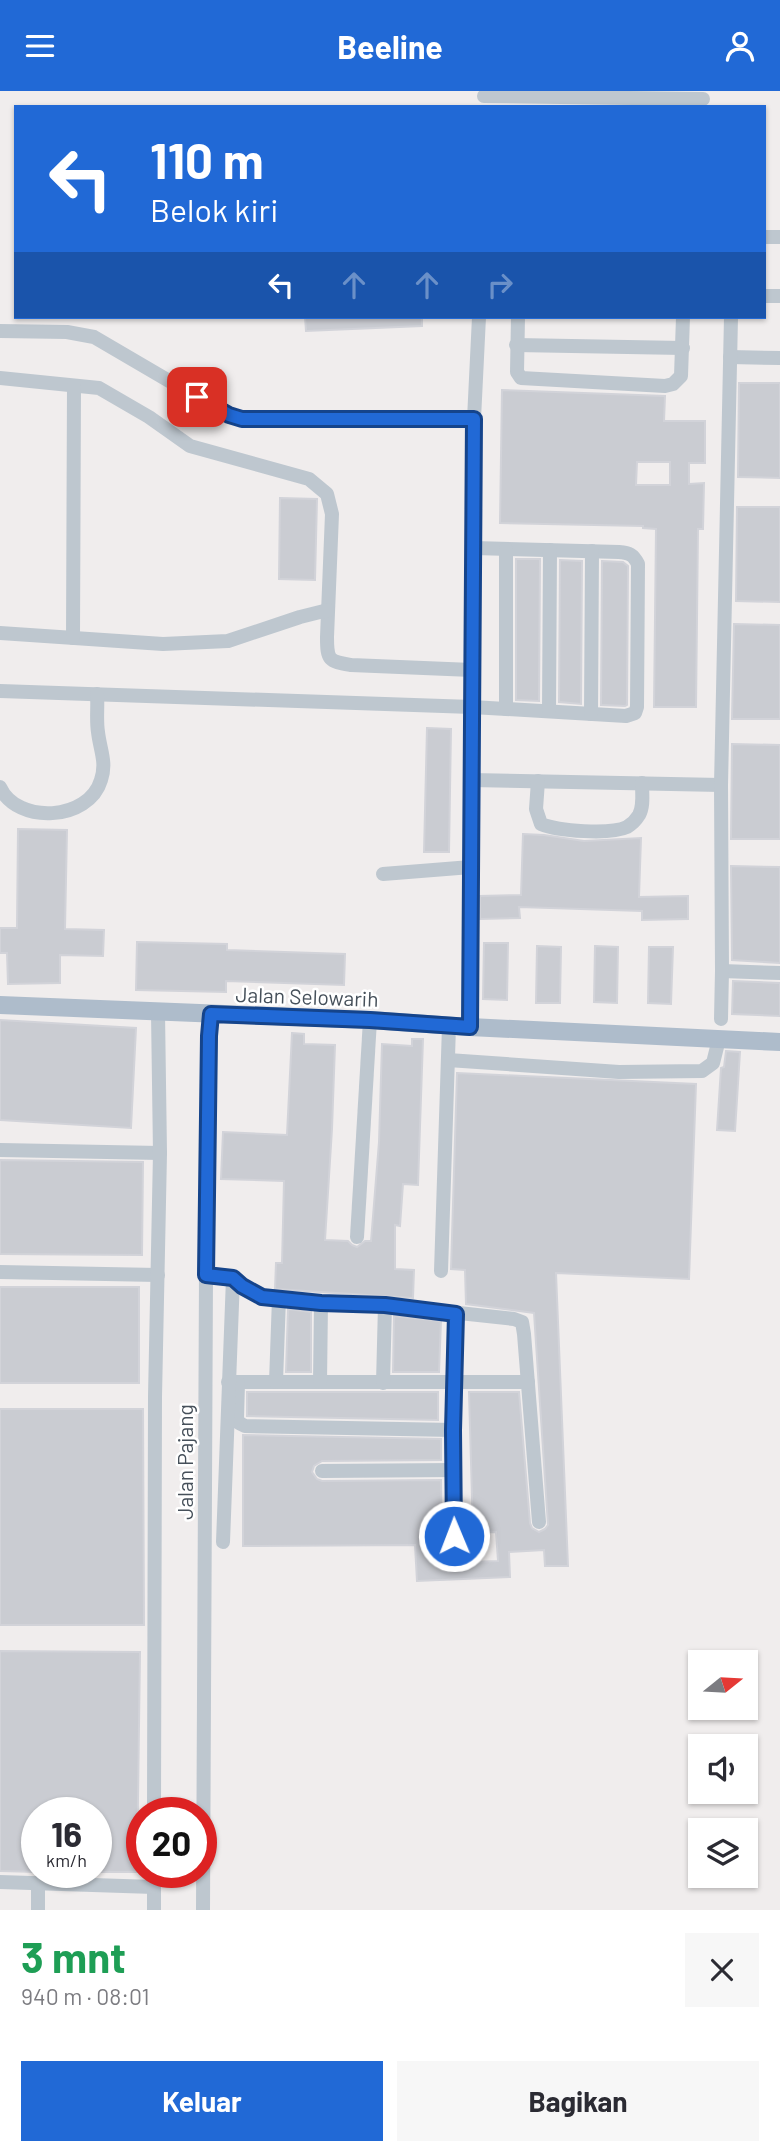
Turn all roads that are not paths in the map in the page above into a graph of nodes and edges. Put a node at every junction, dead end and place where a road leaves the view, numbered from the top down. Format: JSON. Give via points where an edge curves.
{"nodes":[{"id":1,"x":484,"y":98,"type":"edge"},
{"id":2,"x":513,"y":98,"type":"edge"},
{"id":3,"x":703,"y":99,"type":"edge"},
{"id":4,"x":479,"y":319,"type":"edge"},
{"id":5,"x":518,"y":319,"type":"edge"},
{"id":6,"x":683,"y":319,"type":"edge"},
{"id":7,"x":731,"y":319,"type":"edge"},
{"id":8,"x":0,"y":331,"type":"edge"},
{"id":9,"x":516,"y":345,"type":"junction"},
{"id":10,"x":683,"y":348,"type":"junction"},
{"id":11,"x":730,"y":357,"type":"junction"},
{"id":12,"x":780,"y":358,"type":"edge"},
{"id":13,"x":0,"y":378,"type":"edge"},
{"id":14,"x":74,"y":386,"type":"junction"},
{"id":15,"x":474,"y":419,"type":"junction"},
{"id":16,"x":474,"y":548,"type":"junction"},
{"id":17,"x":506,"y":549,"type":"junction"},
{"id":18,"x":550,"y":550,"type":"junction"},
{"id":19,"x":592,"y":551,"type":"junction"},
{"id":20,"x":328,"y":610,"type":"junction"},
{"id":21,"x":0,"y":633,"type":"edge"},
{"id":22,"x":74,"y":638,"type":"junction"},
{"id":23,"x":472,"y":670,"type":"junction"},
{"id":24,"x":0,"y":691,"type":"edge"},
{"id":25,"x":97,"y":694,"type":"junction"},
{"id":26,"x":472,"y":707,"type":"junction"},
{"id":27,"x":506,"y":709,"type":"junction"},
{"id":28,"x":549,"y":711,"type":"junction"},
{"id":29,"x":590,"y":714,"type":"junction"},
{"id":30,"x":471,"y":780,"type":"junction"},
{"id":31,"x":537,"y":781,"type":"junction"},
{"id":32,"x":642,"y":783,"type":"junction"},
{"id":33,"x":721,"y":785,"type":"junction"},
{"id":34,"x":0,"y":787,"type":"edge"},
{"id":35,"x":471,"y":867,"type":"junction"},
{"id":36,"x":383,"y":874,"type":"dead end"},
{"id":37,"x":722,"y":971,"type":"junction"},
{"id":38,"x":780,"y":972,"type":"edge"},
{"id":39,"x":0,"y":1005,"type":"edge"},
{"id":40,"x":158,"y":1013,"type":"junction"},
{"id":41,"x":211,"y":1014,"type":"junction"},
{"id":42,"x":721,"y":1019,"type":"dead end"},
{"id":43,"x":370,"y":1020,"type":"junction"},
{"id":44,"x":449,"y":1026,"type":"junction"},
{"id":45,"x":470,"y":1027,"type":"junction"},
{"id":46,"x":719,"y":1039,"type":"junction"},
{"id":47,"x":780,"y":1042,"type":"edge"},
{"id":48,"x":448,"y":1060,"type":"junction"},
{"id":49,"x":0,"y":1150,"type":"edge"},
{"id":50,"x":160,"y":1153,"type":"junction"},
{"id":51,"x":357,"y":1237,"type":"dead end"},
{"id":52,"x":441,"y":1271,"type":"dead end"},
{"id":53,"x":0,"y":1272,"type":"edge"},
{"id":54,"x":158,"y":1275,"type":"junction"},
{"id":55,"x":206,"y":1275,"type":"junction"},
{"id":56,"x":233,"y":1278,"type":"junction"},
{"id":57,"x":279,"y":1299,"type":"junction"},
{"id":58,"x":321,"y":1303,"type":"junction"},
{"id":59,"x":385,"y":1305,"type":"junction"},
{"id":60,"x":456,"y":1314,"type":"junction"},
{"id":61,"x":233,"y":1382,"type":"junction"},
{"id":62,"x":276,"y":1382,"type":"junction"},
{"id":63,"x":320,"y":1382,"type":"junction"},
{"id":64,"x":528,"y":1382,"type":"junction"},
{"id":65,"x":383,"y":1383,"type":"junction"},
{"id":66,"x":454,"y":1383,"type":"junction"},
{"id":67,"x":453,"y":1430,"type":"junction"},
{"id":68,"x":453,"y":1470,"type":"junction"},
{"id":69,"x":322,"y":1471,"type":"dead end"},
{"id":70,"x":539,"y":1522,"type":"dead end"},
{"id":71,"x":454,"y":1536,"type":"dead end"},
{"id":72,"x":223,"y":1542,"type":"dead end"},
{"id":73,"x":154,"y":1797,"type":"edge"},
{"id":74,"x":0,"y":1882,"type":"edge"},
{"id":75,"x":21,"y":1883,"type":"edge"},
{"id":76,"x":38,"y":1888,"type":"edge"},
{"id":77,"x":154,"y":1888,"type":"edge"},
{"id":78,"x":37,"y":1910,"type":"edge"},
{"id":79,"x":154,"y":1910,"type":"edge"},
{"id":80,"x":203,"y":1910,"type":"edge"}],
"edges":[{"from":1,"to":2,"type":"street"},
{"from":2,"to":3,"type":"street"},
{"from":4,"to":15,"type":"street"},
{"from":5,"to":9,"type":"street"},
{"from":6,"to":10,"type":"street"},
{"from":7,"to":11,"type":"street"},
{"from":8,"to":15,"type":"street","via":[[94,337],[242,419]]},
{"from":9,"to":10,"type":"street"},
{"from":9,"to":10,"type":"street","via":[[521,378],[664,386],[681,376]]},
{"from":11,"to":12,"type":"street"},
{"from":11,"to":33,"type":"street"},
{"from":13,"to":14,"type":"street"},
{"from":14,"to":20,"type":"street","via":[[99,388],[190,446],[309,479],[327,494],[332,514]]},
{"from":14,"to":22,"type":"street"},
{"from":15,"to":16,"type":"street"},
{"from":16,"to":17,"type":"street"},
{"from":16,"to":23,"type":"street"},
{"from":17,"to":18,"type":"street"},
{"from":17,"to":27,"type":"street"},
{"from":18,"to":19,"type":"street"},
{"from":18,"to":28,"type":"street"},
{"from":19,"to":29,"type":"street"},
{"from":19,"to":29,"type":"street","via":[[630,554],[638,564],[637,707],[626,716]]},
{"from":20,"to":22,"type":"street","via":[[228,641],[163,644]]},
{"from":20,"to":23,"type":"street","via":[[327,652],[332,661]]},
{"from":21,"to":22,"type":"street"},
{"from":23,"to":26,"type":"street"},
{"from":24,"to":25,"type":"street"},
{"from":25,"to":26,"type":"street"},
{"from":25,"to":34,"type":"street","via":[[104,765],[92,796],[81,806],[38,813],[18,807]]},
{"from":26,"to":27,"type":"street"},
{"from":26,"to":30,"type":"street"},
{"from":27,"to":28,"type":"street"},
{"from":28,"to":29,"type":"street"},
{"from":30,"to":31,"type":"street"},
{"from":30,"to":35,"type":"street"},
{"from":31,"to":32,"type":"street"},
{"from":31,"to":32,"type":"street","via":[[536,809],[541,824],[610,831],[634,823],[640,814]]},
{"from":32,"to":33,"type":"street"},
{"from":33,"to":37,"type":"street"},
{"from":35,"to":36,"type":"street"},
{"from":35,"to":45,"type":"street"},
{"from":37,"to":38,"type":"street"},
{"from":37,"to":42,"type":"street"},
{"from":39,"to":40,"type":"main road","name":"Jalan Selowarih"},
{"from":40,"to":41,"type":"main road","name":"Jalan Selowarih"},
{"from":40,"to":50,"type":"street"},
{"from":41,"to":43,"type":"main road","name":"Jalan Selowarih"},
{"from":41,"to":55,"type":"street","name":"Jalan Pajang"},
{"from":43,"to":44,"type":"main road","name":"Jalan Selowarih"},
{"from":43,"to":51,"type":"street"},
{"from":44,"to":45,"type":"main road","name":"Jalan Selowarih"},
{"from":44,"to":48,"type":"street"},
{"from":45,"to":46,"type":"main road","name":"Jalan Selowarih"},
{"from":46,"to":47,"type":"main road","name":"Jalan Selowarih"},
{"from":46,"to":48,"type":"street","via":[[713,1063],[702,1071],[619,1072]]},
{"from":48,"to":52,"type":"street"},
{"from":49,"to":50,"type":"street"},
{"from":50,"to":54,"type":"street"},
{"from":53,"to":54,"type":"street"},
{"from":54,"to":73,"type":"street"},
{"from":55,"to":56,"type":"street"},
{"from":55,"to":80,"type":"street","name":"Jalan Pajang"},
{"from":56,"to":57,"type":"street","via":[[251,1292]]},
{"from":56,"to":61,"type":"street"},
{"from":57,"to":58,"type":"street"},
{"from":57,"to":62,"type":"street"},
{"from":58,"to":59,"type":"street"},
{"from":58,"to":63,"type":"street"},
{"from":59,"to":60,"type":"street"},
{"from":59,"to":65,"type":"street"},
{"from":60,"to":64,"type":"street","via":[[522,1322]]},
{"from":60,"to":66,"type":"street"},
{"from":61,"to":62,"type":"street"},
{"from":61,"to":67,"type":"street","via":[[237,1418],[245,1426]]},
{"from":61,"to":72,"type":"street"},
{"from":62,"to":63,"type":"street"},
{"from":63,"to":65,"type":"street"},
{"from":64,"to":66,"type":"street"},
{"from":64,"to":70,"type":"street"},
{"from":65,"to":66,"type":"street"},
{"from":66,"to":67,"type":"street"},
{"from":67,"to":68,"type":"street"},
{"from":68,"to":69,"type":"street"},
{"from":68,"to":71,"type":"street"},
{"from":74,"to":75,"type":"street"},
{"from":76,"to":78,"type":"street"},
{"from":77,"to":79,"type":"street"}]}
